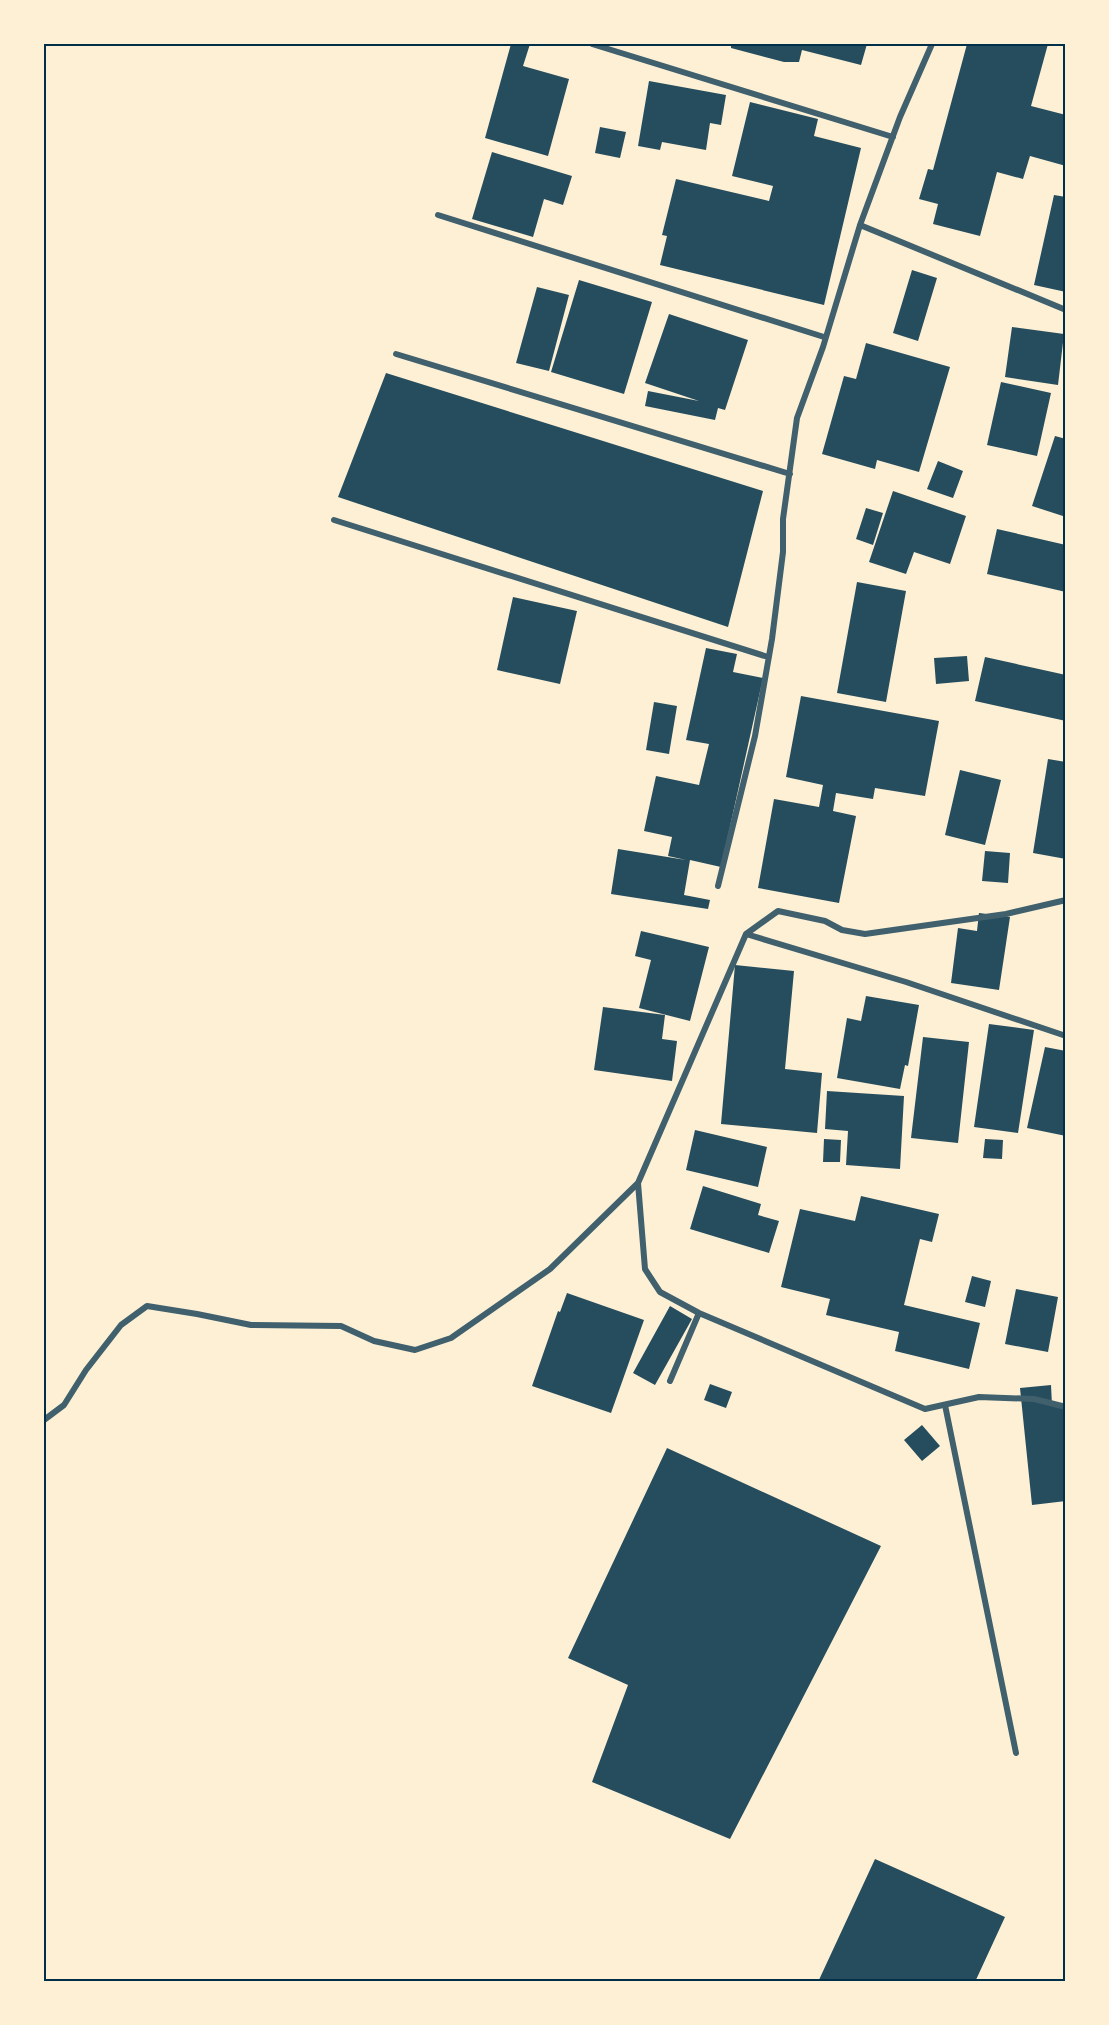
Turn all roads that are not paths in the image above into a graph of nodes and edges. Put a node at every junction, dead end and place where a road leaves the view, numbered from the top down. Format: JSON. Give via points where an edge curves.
{"nodes":[{"id":1,"x":592,"y":44,"type":"edge"},
{"id":2,"x":932,"y":44,"type":"edge"},
{"id":3,"x":893,"y":137,"type":"junction"},
{"id":4,"x":438,"y":215,"type":"dead end"},
{"id":5,"x":860,"y":225,"type":"junction"},
{"id":6,"x":1065,"y":310,"type":"edge"},
{"id":7,"x":824,"y":337,"type":"junction"},
{"id":8,"x":396,"y":354,"type":"dead end"},
{"id":9,"x":790,"y":474,"type":"junction"},
{"id":10,"x":334,"y":519,"type":"dead end"},
{"id":11,"x":768,"y":657,"type":"junction"},
{"id":12,"x":718,"y":886,"type":"dead end"},
{"id":13,"x":1065,"y":900,"type":"edge"},
{"id":14,"x":746,"y":934,"type":"junction"},
{"id":15,"x":1065,"y":1036,"type":"edge"},
{"id":16,"x":638,"y":1183,"type":"junction"},
{"id":17,"x":699,"y":1313,"type":"junction"},
{"id":18,"x":670,"y":1381,"type":"dead end"},
{"id":19,"x":945,"y":1405,"type":"junction"},
{"id":20,"x":1065,"y":1407,"type":"edge"},
{"id":21,"x":44,"y":1419,"type":"edge"},
{"id":22,"x":1016,"y":1753,"type":"dead end"}],
"edges":[{"from":1,"to":3,"type":"street"},
{"from":2,"to":3,"type":"street"},
{"from":3,"to":5,"type":"street"},
{"from":4,"to":7,"type":"street"},
{"from":5,"to":6,"type":"street"},
{"from":5,"to":7,"type":"street"},
{"from":7,"to":9,"type":"street","via":[[797,418]]},
{"from":8,"to":9,"type":"street"},
{"from":9,"to":11,"type":"street"},
{"from":10,"to":11,"type":"street"},
{"from":11,"to":12,"type":"street"},
{"from":13,"to":14,"type":"street","via":[[1006,914],[865,934],[778,911]]},
{"from":14,"to":15,"type":"street","via":[[906,982]]},
{"from":14,"to":16,"type":"street"},
{"from":16,"to":17,"type":"street","via":[[645,1269],[660,1292]]},
{"from":16,"to":21,"type":"street","via":[[550,1269],[451,1338],[415,1350],[374,1341],[341,1326],[251,1325],[147,1306],[121,1325],[64,1405]]},
{"from":17,"to":18,"type":"street"},
{"from":17,"to":19,"type":"street","via":[[918,1407]]},
{"from":19,"to":20,"type":"street","via":[[979,1398],[1014,1397]]},
{"from":19,"to":22,"type":"street"}]}
